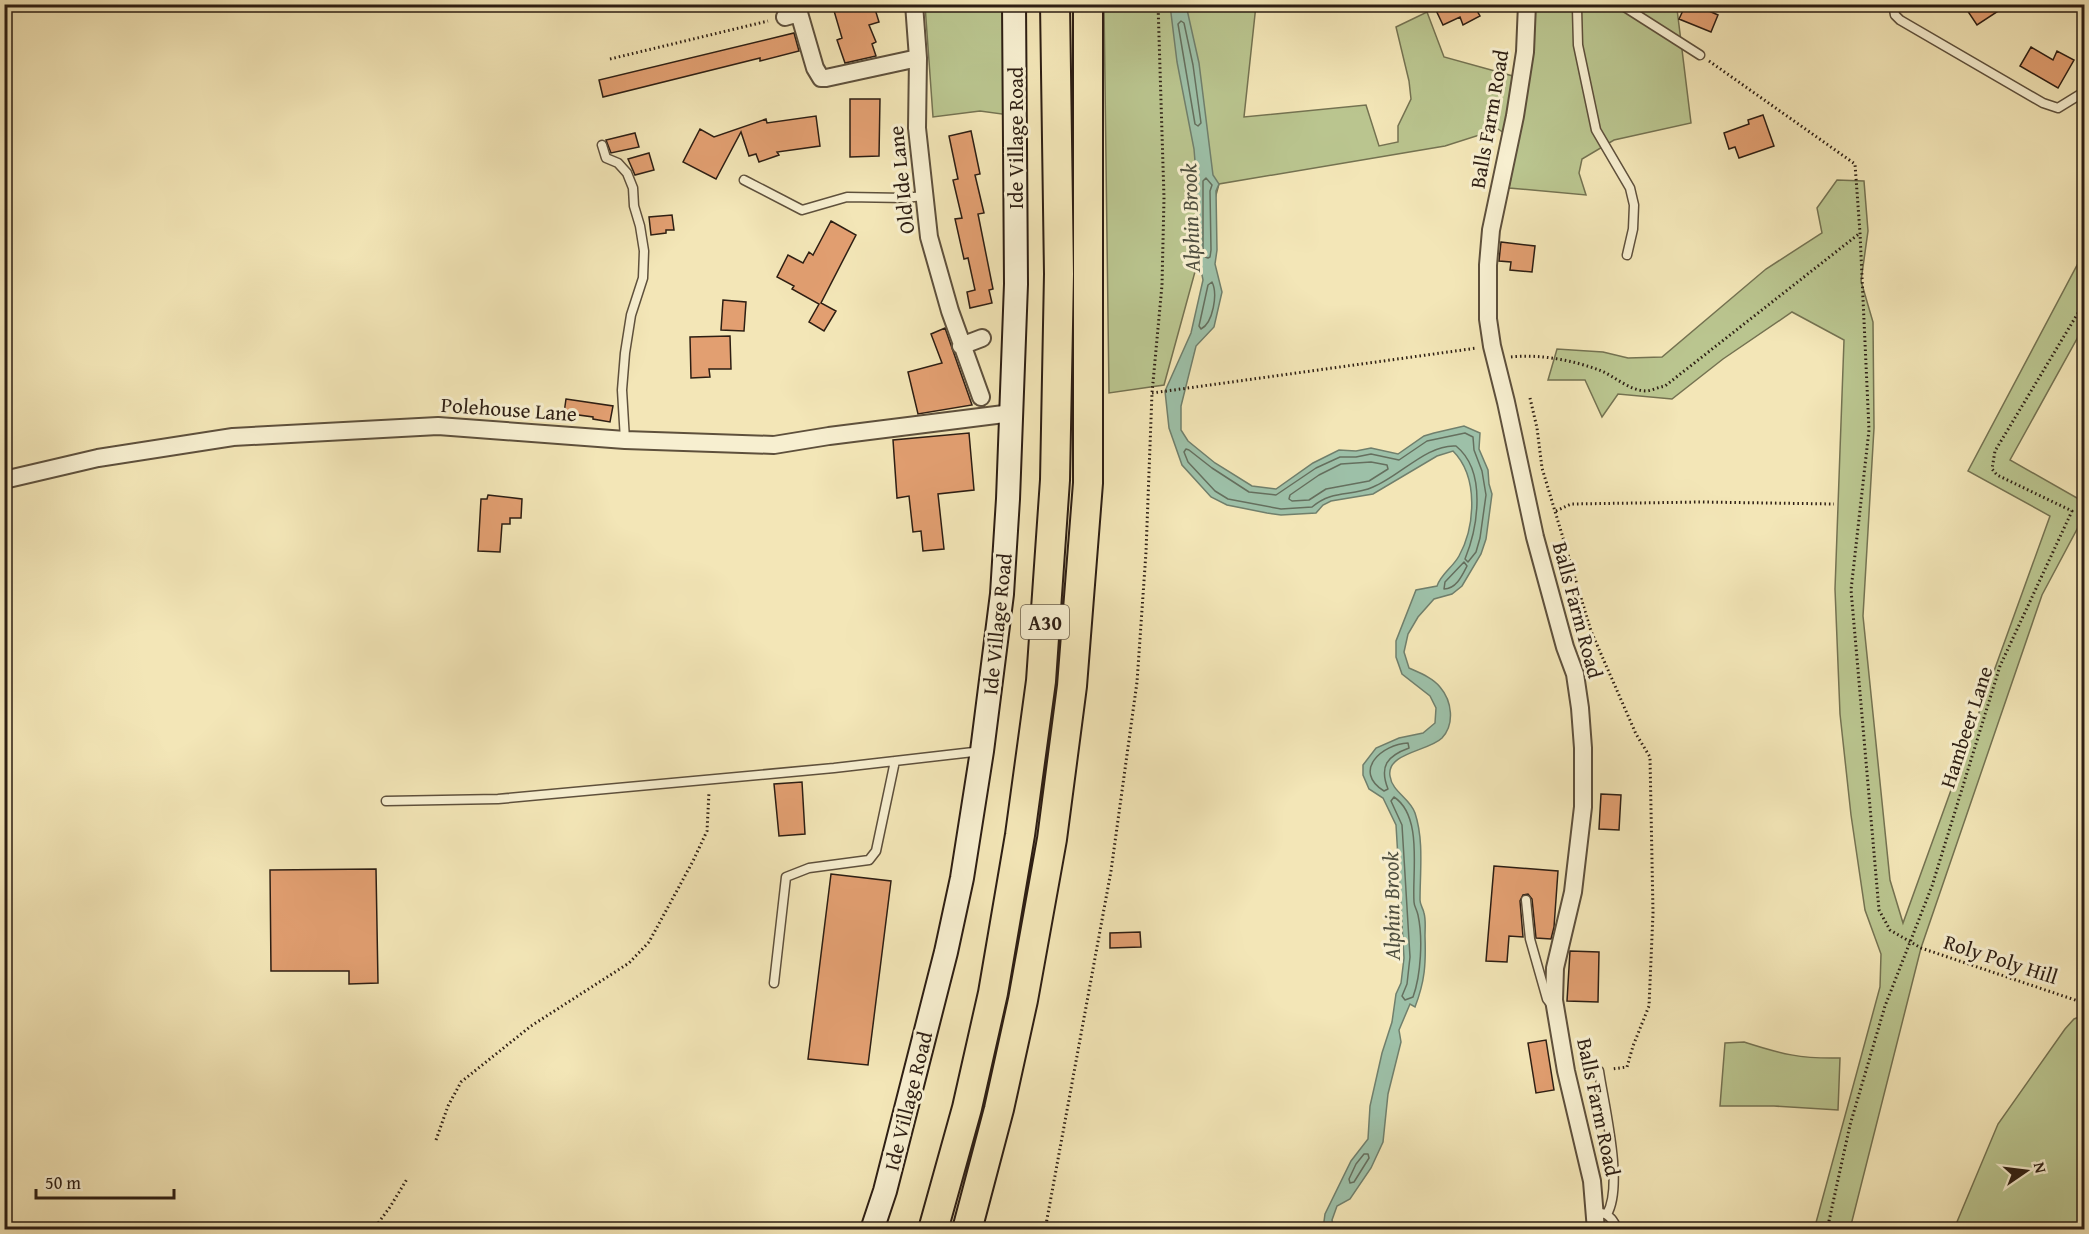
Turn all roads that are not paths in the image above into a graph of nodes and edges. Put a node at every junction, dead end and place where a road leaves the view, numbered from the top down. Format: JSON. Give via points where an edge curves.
{"nodes":[{"id":1,"x":914,"y":4,"type":"edge"},
{"id":2,"x":1014,"y":4,"type":"edge"},
{"id":3,"x":1055,"y":4,"type":"edge"},
{"id":4,"x":1088,"y":4,"type":"edge"},
{"id":5,"x":1527,"y":4,"type":"edge"},
{"id":6,"x":1574,"y":4,"type":"edge"},
{"id":7,"x":1620,"y":4,"type":"edge"},
{"id":8,"x":1893,"y":4,"type":"edge"},
{"id":9,"x":793,"y":11,"type":"edge"},
{"id":10,"x":1700,"y":55,"type":"road end"},
{"id":11,"x":918,"y":58,"type":"junction"},
{"id":12,"x":2085,"y":93,"type":"edge"},
{"id":13,"x":602,"y":145,"type":"dead end"},
{"id":14,"x":744,"y":180,"type":"dead end"},
{"id":15,"x":923,"y":196,"type":"junction"},
{"id":16,"x":1627,"y":255,"type":"dead end"},
{"id":17,"x":982,"y":338,"type":"dead end"},
{"id":18,"x":961,"y":346,"type":"junction"},
{"id":19,"x":981,"y":397,"type":"dead end"},
{"id":20,"x":1012,"y":413,"type":"junction"},
{"id":21,"x":625,"y":440,"type":"junction"},
{"id":22,"x":4,"y":480,"type":"edge"},
{"id":23,"x":982,"y":751,"type":"junction"},
{"id":24,"x":894,"y":761,"type":"junction"},
{"id":25,"x":386,"y":801,"type":"dead end"},
{"id":26,"x":1527,"y":900,"type":"dead end"},
{"id":27,"x":774,"y":983,"type":"dead end"},
{"id":28,"x":1557,"y":1009,"type":"junction"},
{"id":29,"x":1599,"y":1071,"type":"road end"},
{"id":30,"x":1601,"y":1213,"type":"junction"},
{"id":31,"x":872,"y":1230,"type":"edge"},
{"id":32,"x":933,"y":1230,"type":"edge"},
{"id":33,"x":967,"y":1230,"type":"edge"},
{"id":34,"x":1596,"y":1230,"type":"edge"},
{"id":35,"x":1618,"y":1230,"type":"edge"}],
"edges":[{"from":1,"to":11,"type":"street","name":"Old Ide Lane"},
{"from":2,"to":20,"type":"street","name":"Ide Village Road","via":[[1016,284]]},
{"from":3,"to":32,"type":"highway","number":"A30","via":[[1059,274],[1055,480],[1041,681],[993,993],[967,1108]]},
{"from":4,"to":33,"type":"highway","number":"A30","via":[[1088,483],[1072,686],[1052,839],[1023,1000]]},
{"from":5,"to":28,"type":"street","name":"Balls Farm Road","via":[[1525,52],[1515,116],[1491,230],[1488,319],[1535,537],[1575,674],[1582,738],[1580,847],[1555,968]]},
{"from":6,"to":16,"type":"lane","via":[[1578,45],[1596,130],[1630,188],[1634,205]]},
{"from":7,"to":10,"type":"lane"},
{"from":8,"to":12,"type":"lane","via":[[1900,20],[2043,103],[2058,108]]},
{"from":9,"to":11,"type":"street","via":[[821,78]]},
{"from":11,"to":15,"type":"street","name":"Old Ide Lane","via":[[917,128]]},
{"from":13,"to":21,"type":"lane","via":[[606,158],[618,163],[633,188],[644,251],[643,278],[625,353]]},
{"from":14,"to":15,"type":"lane","via":[[802,210],[847,197]]},
{"from":15,"to":18,"type":"street","name":"Old Ide Lane","via":[[929,237]]},
{"from":17,"to":18,"type":"street"},
{"from":18,"to":19,"type":"street","name":"Old Ide Lane"},
{"from":20,"to":21,"type":"street","name":"Polehouse Lane","via":[[774,445]]},
{"from":20,"to":23,"type":"street","name":"Ide Village Road","via":[[1002,594]]},
{"from":21,"to":22,"type":"street","name":"Polehouse Lane","via":[[438,426],[233,437],[98,458]]},
{"from":23,"to":24,"type":"lane"},
{"from":23,"to":31,"type":"street","name":"Ide Village Road","via":[[946,952]]},
{"from":24,"to":25,"type":"lane","via":[[498,799]]},
{"from":24,"to":27,"type":"lane","via":[[876,851],[868,860],[808,868],[786,877]]},
{"from":26,"to":28,"type":"lane","via":[[1530,939],[1547,999]]},
{"from":28,"to":30,"type":"street","name":"Balls Farm Road","via":[[1566,1071]]},
{"from":29,"to":30,"type":"lane","via":[[1613,1163],[1612,1205]]},
{"from":30,"to":34,"type":"street","name":"Balls Farm Road"},
{"from":30,"to":35,"type":"lane","via":[[1614,1221]]}]}
